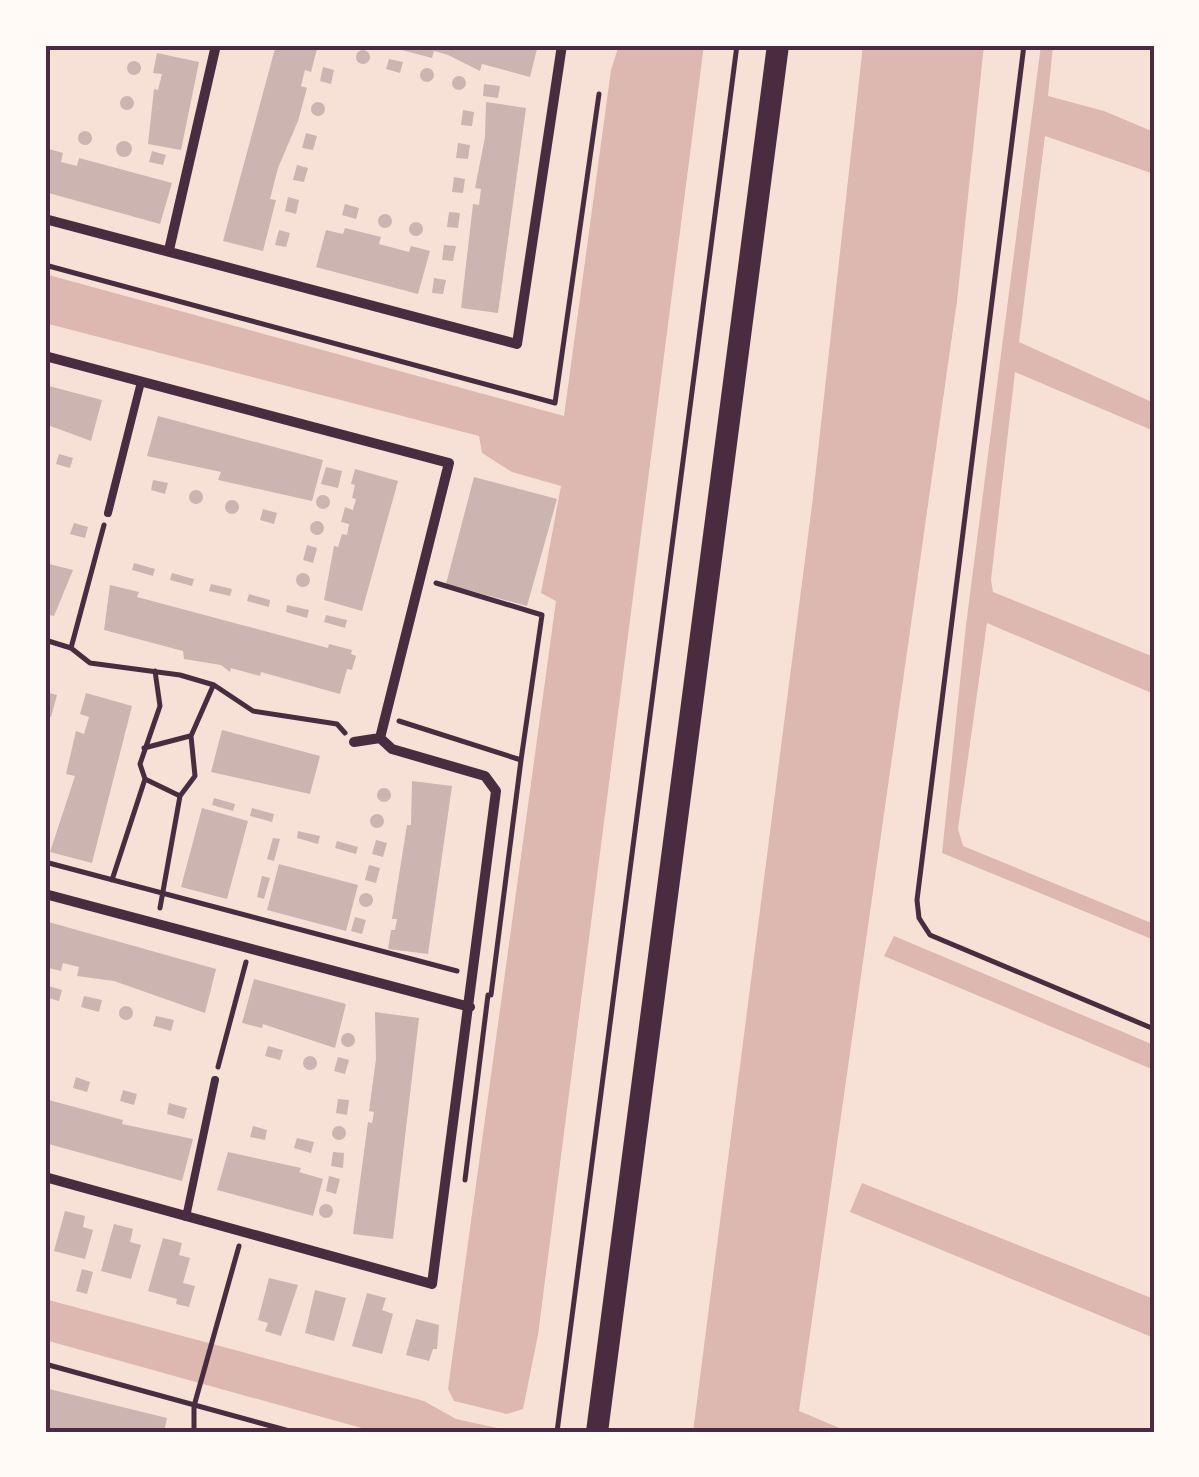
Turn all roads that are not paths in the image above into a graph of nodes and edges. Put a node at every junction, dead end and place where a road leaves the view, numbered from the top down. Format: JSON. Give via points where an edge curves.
{"nodes":[{"id":1,"x":216,"y":45,"type":"edge"},
{"id":2,"x":562,"y":45,"type":"edge"},
{"id":3,"x":778,"y":45,"type":"edge"},
{"id":4,"x":45,"y":220,"type":"edge"},
{"id":5,"x":169,"y":250,"type":"junction"},
{"id":6,"x":45,"y":356,"type":"edge"},
{"id":7,"x":141,"y":382,"type":"junction"},
{"id":8,"x":108,"y":512,"type":"road end"},
{"id":9,"x":380,"y":738,"type":"junction"},
{"id":10,"x":354,"y":742,"type":"road end"},
{"id":11,"x":45,"y":894,"type":"edge"},
{"id":12,"x":470,"y":1006,"type":"junction"},
{"id":13,"x":215,"y":1080,"type":"road end"},
{"id":14,"x":45,"y":1178,"type":"edge"},
{"id":15,"x":186,"y":1217,"type":"junction"},
{"id":16,"x":597,"y":1432,"type":"edge"}],
"edges":[{"from":1,"to":5,"type":"street"},
{"from":2,"to":5,"type":"street","via":[[517,344]]},
{"from":3,"to":16,"type":"main road"},
{"from":4,"to":5,"type":"street"},
{"from":6,"to":7,"type":"street"},
{"from":7,"to":8,"type":"lane"},
{"from":7,"to":9,"type":"street","via":[[448,462]]},
{"from":9,"to":10,"type":"street"},
{"from":9,"to":12,"type":"street","via":[[392,749],[485,776],[496,791]]},
{"from":11,"to":12,"type":"street"},
{"from":12,"to":15,"type":"street","via":[[432,1284]]},
{"from":13,"to":15,"type":"lane"},
{"from":14,"to":15,"type":"street"}]}
